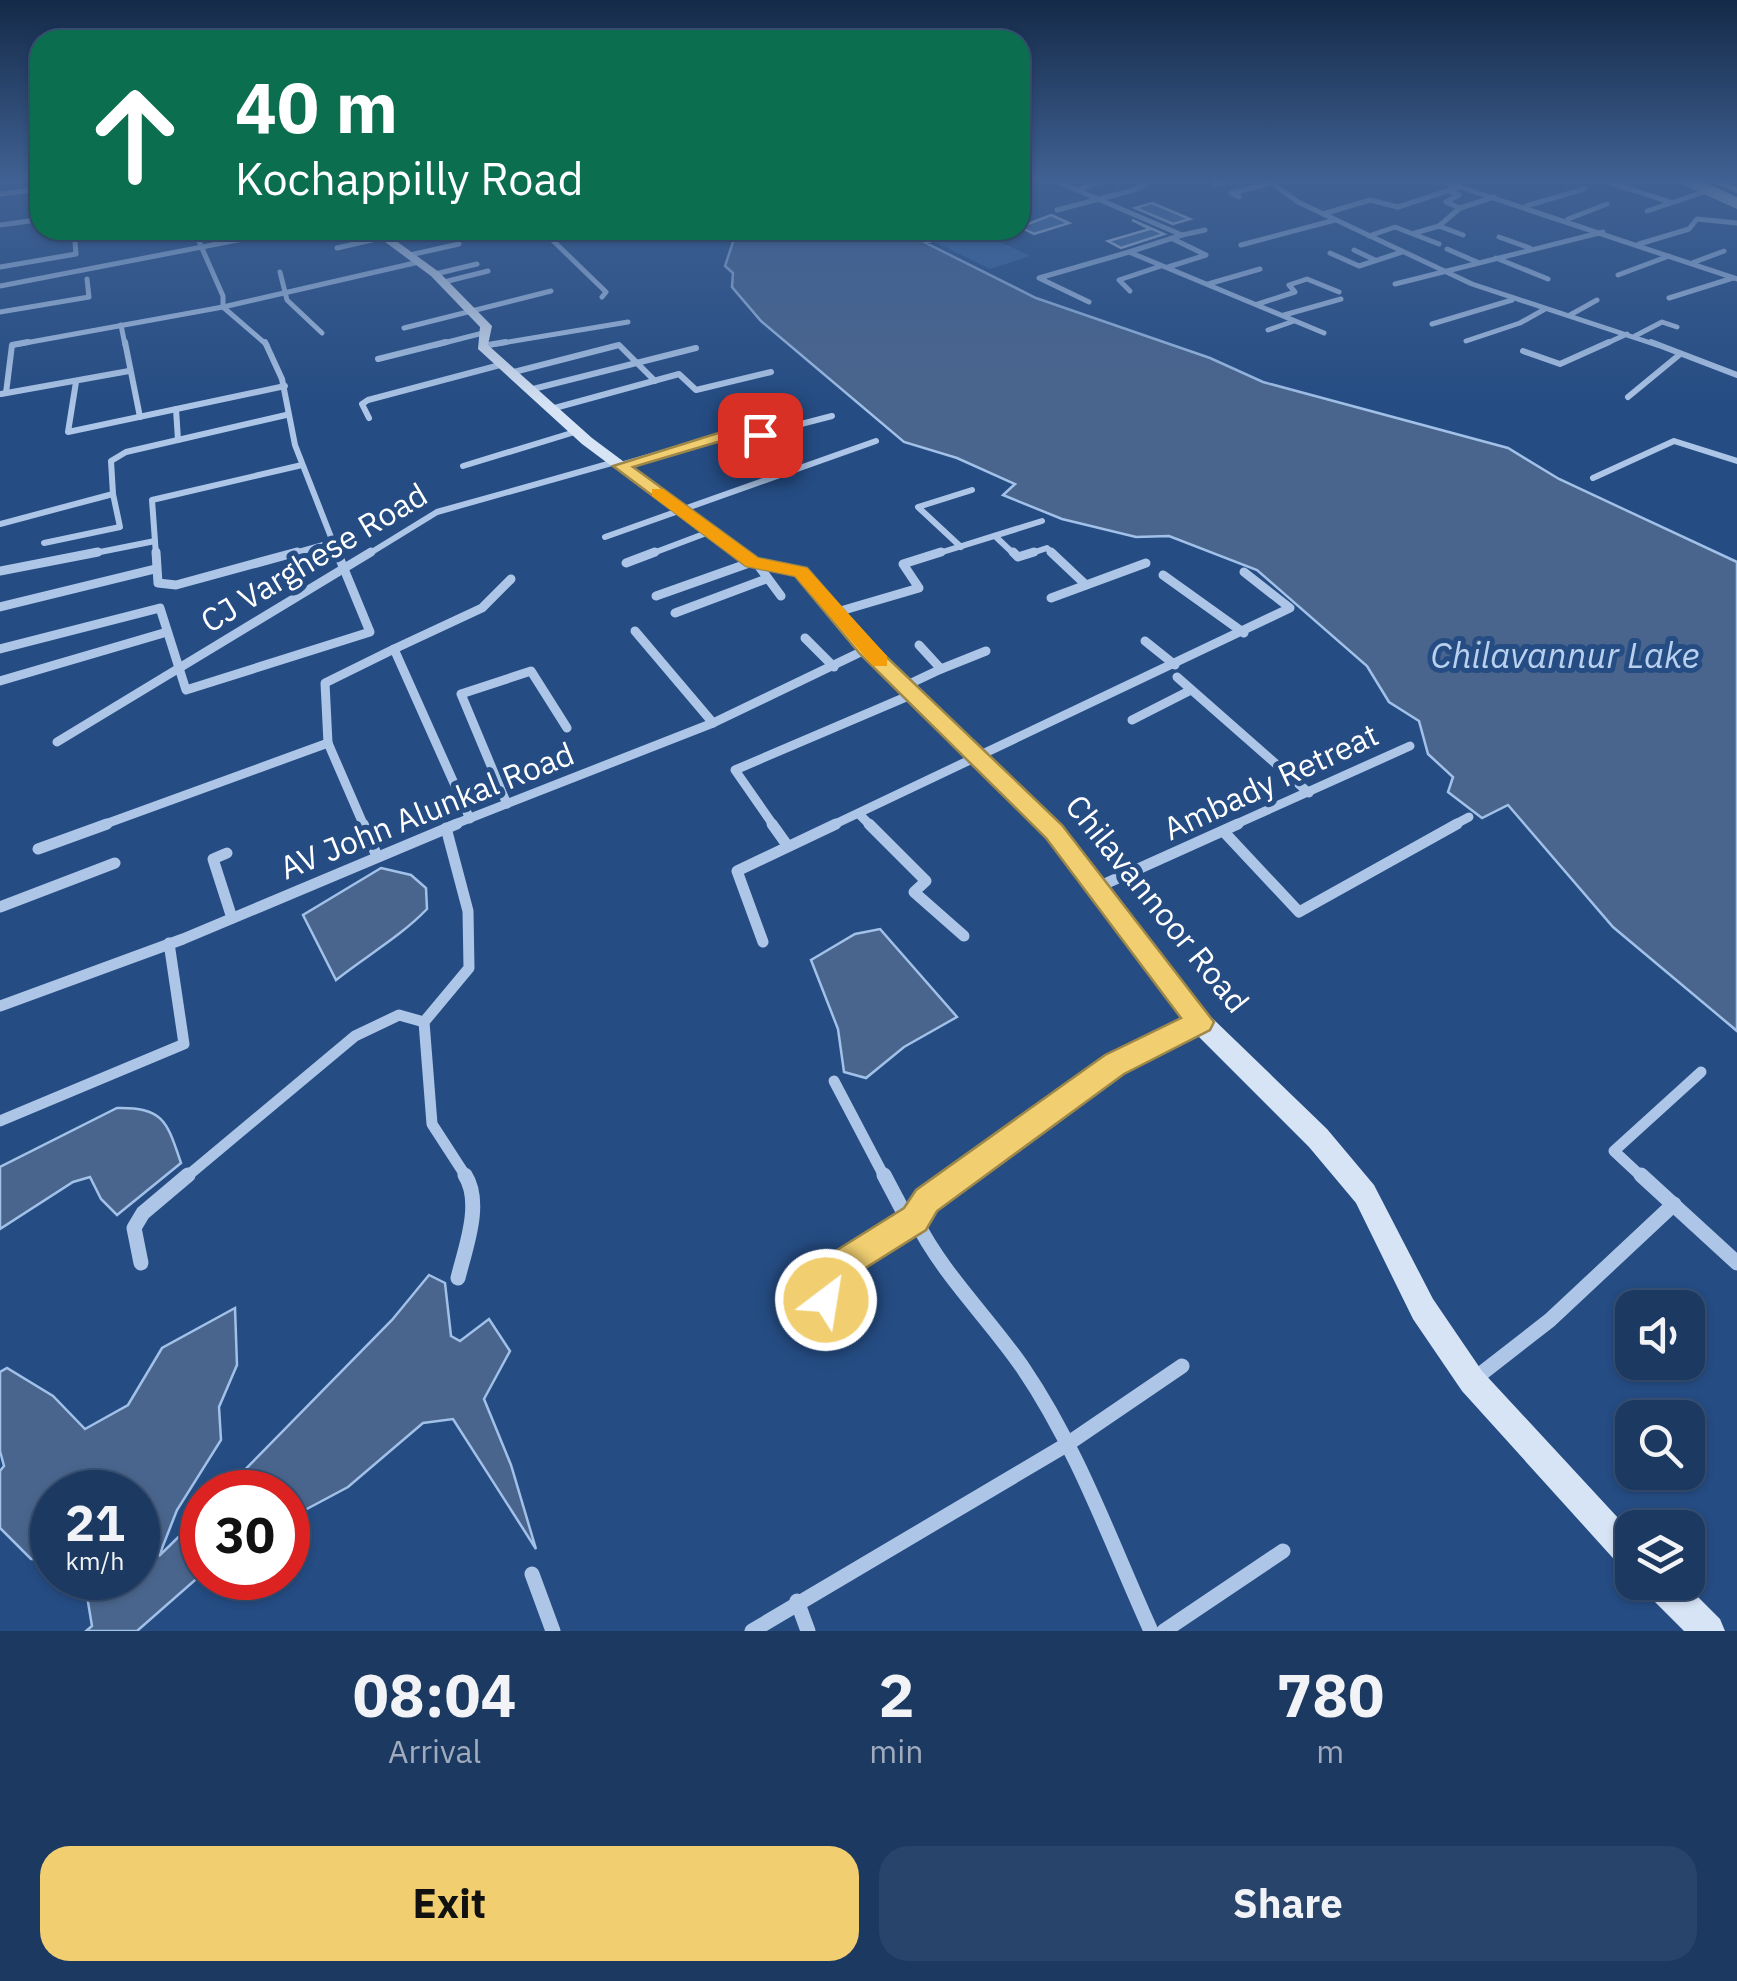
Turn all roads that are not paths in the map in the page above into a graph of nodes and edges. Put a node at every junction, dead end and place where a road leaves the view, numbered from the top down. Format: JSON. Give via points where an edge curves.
{"nodes":[{"id":1,"x":58,"y":257,"type":"edge"},
{"id":2,"x":146,"y":257,"type":"edge"},
{"id":3,"x":207,"y":257,"type":"edge"},
{"id":4,"x":414,"y":257,"type":"edge"},
{"id":5,"x":442,"y":257,"type":"edge"},
{"id":6,"x":570,"y":257,"type":"edge"},
{"id":7,"x":1111,"y":257,"type":"edge"},
{"id":8,"x":1141,"y":257,"type":"edge"},
{"id":9,"x":1199,"y":257,"type":"edge"},
{"id":10,"x":1339,"y":257,"type":"edge"},
{"id":11,"x":1368,"y":257,"type":"edge"},
{"id":12,"x":1387,"y":257,"type":"edge"},
{"id":13,"x":1412,"y":257,"type":"edge"},
{"id":14,"x":1467,"y":257,"type":"edge"},
{"id":15,"x":1498,"y":257,"type":"edge"},
{"id":16,"x":1667,"y":257,"type":"edge"},
{"id":17,"x":1673,"y":257,"type":"edge"},
{"id":18,"x":1707,"y":257,"type":"edge"},
{"id":19,"x":1495,"y":258,"type":"junction"},
{"id":20,"x":1376,"y":261,"type":"junction"},
{"id":21,"x":1478,"y":262,"type":"junction"},
{"id":22,"x":1691,"y":263,"type":"junction"},
{"id":23,"x":476,"y":264,"type":"dead end"},
{"id":24,"x":0,"y":267,"type":"edge"},
{"id":25,"x":1164,"y":267,"type":"junction"},
{"id":26,"x":427,"y":268,"type":"junction"},
{"id":27,"x":1260,"y":269,"type":"dead end"},
{"id":28,"x":488,"y":271,"type":"dead end"},
{"id":29,"x":280,"y":272,"type":"dead end"},
{"id":30,"x":1442,"y":272,"type":"junction"},
{"id":31,"x":1618,"y":275,"type":"dead end"},
{"id":32,"x":87,"y":279,"type":"dead end"},
{"id":33,"x":1548,"y":279,"type":"dead end"},
{"id":34,"x":1735,"y":279,"type":"edge"},
{"id":35,"x":1207,"y":284,"type":"junction"},
{"id":36,"x":1394,"y":284,"type":"dead end"},
{"id":37,"x":0,"y":286,"type":"edge"},
{"id":38,"x":551,"y":291,"type":"dead end"},
{"id":39,"x":1130,"y":291,"type":"dead end"},
{"id":40,"x":280,"y":292,"type":"junction"},
{"id":41,"x":602,"y":297,"type":"dead end"},
{"id":42,"x":1669,"y":298,"type":"dead end"},
{"id":43,"x":1512,"y":300,"type":"junction"},
{"id":44,"x":1597,"y":300,"type":"dead end"},
{"id":45,"x":1090,"y":302,"type":"dead end"},
{"id":46,"x":1257,"y":304,"type":"junction"},
{"id":47,"x":224,"y":307,"type":"junction"},
{"id":48,"x":1546,"y":308,"type":"junction"},
{"id":49,"x":470,"y":309,"type":"junction"},
{"id":50,"x":0,"y":312,"type":"edge"},
{"id":51,"x":1283,"y":315,"type":"junction"},
{"id":52,"x":1570,"y":315,"type":"junction"},
{"id":53,"x":1295,"y":320,"type":"junction"},
{"id":54,"x":628,"y":322,"type":"dead end"},
{"id":55,"x":1432,"y":324,"type":"dead end"},
{"id":56,"x":121,"y":325,"type":"junction"},
{"id":57,"x":1677,"y":327,"type":"dead end"},
{"id":58,"x":404,"y":328,"type":"dead end"},
{"id":59,"x":1268,"y":330,"type":"dead end"},
{"id":60,"x":322,"y":333,"type":"dead end"},
{"id":61,"x":1324,"y":333,"type":"dead end"},
{"id":62,"x":1631,"y":335,"type":"junction"},
{"id":63,"x":483,"y":340,"type":"junction"},
{"id":64,"x":1466,"y":341,"type":"dead end"},
{"id":65,"x":696,"y":348,"type":"dead end"},
{"id":66,"x":1523,"y":351,"type":"dead end"},
{"id":67,"x":1679,"y":354,"type":"junction"},
{"id":68,"x":378,"y":359,"type":"dead end"},
{"id":69,"x":636,"y":362,"type":"junction"},
{"id":70,"x":1737,"y":363,"type":"edge"},
{"id":71,"x":1722,"y":368,"type":"junction"},
{"id":72,"x":505,"y":369,"type":"junction"},
{"id":73,"x":129,"y":371,"type":"junction"},
{"id":74,"x":771,"y":372,"type":"dead end"},
{"id":75,"x":1737,"y":375,"type":"edge"},
{"id":76,"x":655,"y":380,"type":"junction"},
{"id":77,"x":76,"y":382,"type":"junction"},
{"id":78,"x":285,"y":386,"type":"junction"},
{"id":79,"x":529,"y":390,"type":"junction"},
{"id":80,"x":3,"y":393,"type":"edge"},
{"id":81,"x":1628,"y":397,"type":"dead end"},
{"id":82,"x":176,"y":409,"type":"junction"},
{"id":83,"x":551,"y":409,"type":"junction"},
{"id":84,"x":286,"y":415,"type":"junction"},
{"id":85,"x":832,"y":416,"type":"dead end"},
{"id":86,"x":140,"y":417,"type":"junction"},
{"id":87,"x":369,"y":418,"type":"dead end"},
{"id":88,"x":578,"y":431,"type":"junction"},
{"id":89,"x":178,"y":440,"type":"junction"},
{"id":90,"x":876,"y":441,"type":"dead end"},
{"id":91,"x":1737,"y":461,"type":"edge"},
{"id":92,"x":618,"y":464,"type":"junction"},
{"id":93,"x":302,"y":465,"type":"junction"},
{"id":94,"x":463,"y":466,"type":"dead end"},
{"id":95,"x":1593,"y":478,"type":"dead end"},
{"id":96,"x":972,"y":490,"type":"dead end"},
{"id":97,"x":113,"y":494,"type":"junction"},
{"id":98,"x":681,"y":510,"type":"junction"},
{"id":99,"x":1042,"y":521,"type":"dead end"},
{"id":100,"x":0,"y":524,"type":"edge"},
{"id":101,"x":709,"y":532,"type":"junction"},
{"id":102,"x":995,"y":536,"type":"junction"},
{"id":103,"x":605,"y":537,"type":"dead end"},
{"id":104,"x":154,"y":540,"type":"junction"},
{"id":105,"x":334,"y":542,"type":"junction"},
{"id":106,"x":44,"y":544,"type":"dead end"},
{"id":107,"x":961,"y":547,"type":"junction"},
{"id":108,"x":626,"y":563,"type":"dead end"},
{"id":109,"x":1146,"y":563,"type":"dead end"},
{"id":110,"x":344,"y":568,"type":"junction"},
{"id":111,"x":155,"y":569,"type":"junction"},
{"id":112,"x":759,"y":569,"type":"junction"},
{"id":113,"x":0,"y":571,"type":"edge"},
{"id":114,"x":1244,"y":572,"type":"dead end"},
{"id":115,"x":1163,"y":575,"type":"dead end"},
{"id":116,"x":512,"y":580,"type":"dead end"},
{"id":117,"x":1086,"y":585,"type":"junction"},
{"id":118,"x":656,"y":596,"type":"dead end"},
{"id":119,"x":781,"y":596,"type":"dead end"},
{"id":120,"x":1051,"y":598,"type":"dead end"},
{"id":121,"x":0,"y":607,"type":"edge"},
{"id":122,"x":837,"y":612,"type":"junction"},
{"id":123,"x":674,"y":613,"type":"dead end"},
{"id":124,"x":636,"y":631,"type":"dead end"},
{"id":125,"x":167,"y":632,"type":"junction"},
{"id":126,"x":1244,"y":633,"type":"junction"},
{"id":127,"x":805,"y":638,"type":"dead end"},
{"id":128,"x":1145,"y":641,"type":"dead end"},
{"id":129,"x":920,"y":646,"type":"dead end"},
{"id":130,"x":394,"y":648,"type":"junction"},
{"id":131,"x":0,"y":649,"type":"edge"},
{"id":132,"x":867,"y":649,"type":"junction"},
{"id":133,"x":986,"y":651,"type":"dead end"},
{"id":134,"x":1175,"y":665,"type":"junction"},
{"id":135,"x":834,"y":666,"type":"junction"},
{"id":136,"x":179,"y":667,"type":"junction"},
{"id":137,"x":941,"y":669,"type":"junction"},
{"id":138,"x":1177,"y":677,"type":"dead end"},
{"id":139,"x":0,"y":681,"type":"edge"},
{"id":140,"x":909,"y":690,"type":"junction"},
{"id":141,"x":1192,"y":690,"type":"junction"},
{"id":142,"x":1132,"y":720,"type":"dead end"},
{"id":143,"x":713,"y":723,"type":"junction"},
{"id":144,"x":323,"y":728,"type":"dead end"},
{"id":145,"x":568,"y":728,"type":"dead end"},
{"id":146,"x":57,"y":742,"type":"dead end"},
{"id":147,"x":328,"y":743,"type":"junction"},
{"id":148,"x":1410,"y":746,"type":"dead end"},
{"id":149,"x":975,"y":758,"type":"junction"},
{"id":150,"x":1308,"y":793,"type":"junction"},
{"id":151,"x":506,"y":804,"type":"junction"},
{"id":152,"x":860,"y":814,"type":"junction"},
{"id":153,"x":470,"y":818,"type":"junction"},
{"id":154,"x":1470,"y":818,"type":"dead end"},
{"id":155,"x":446,"y":828,"type":"junction"},
{"id":156,"x":1226,"y":833,"type":"junction"},
{"id":157,"x":787,"y":844,"type":"junction"},
{"id":158,"x":38,"y":849,"type":"dead end"},
{"id":159,"x":227,"y":853,"type":"dead end"},
{"id":160,"x":377,"y":856,"type":"junction"},
{"id":161,"x":116,"y":864,"type":"dead end"},
{"id":162,"x":1098,"y":887,"type":"junction"},
{"id":163,"x":0,"y":907,"type":"edge"},
{"id":164,"x":232,"y":918,"type":"junction"},
{"id":165,"x":964,"y":936,"type":"dead end"},
{"id":166,"x":763,"y":942,"type":"dead end"},
{"id":167,"x":169,"y":943,"type":"junction"},
{"id":168,"x":0,"y":1006,"type":"edge"},
{"id":169,"x":424,"y":1022,"type":"junction"},
{"id":170,"x":1200,"y":1022,"type":"junction"},
{"id":171,"x":1701,"y":1072,"type":"dead end"},
{"id":172,"x":834,"y":1081,"type":"dead end"},
{"id":173,"x":0,"y":1121,"type":"edge"},
{"id":174,"x":1674,"y":1204,"type":"junction"},
{"id":175,"x":915,"y":1219,"type":"junction"},
{"id":176,"x":141,"y":1262,"type":"dead end"},
{"id":177,"x":1737,"y":1263,"type":"edge"},
{"id":178,"x":458,"y":1278,"type":"dead end"},
{"id":179,"x":826,"y":1300,"type":"dead end"},
{"id":180,"x":1182,"y":1366,"type":"dead end"},
{"id":181,"x":1472,"y":1381,"type":"junction"},
{"id":182,"x":1066,"y":1444,"type":"junction"},
{"id":183,"x":1615,"y":1537,"type":"edge"},
{"id":184,"x":1283,"y":1551,"type":"dead end"},
{"id":185,"x":532,"y":1574,"type":"dead end"},
{"id":186,"x":1677,"y":1600,"type":"edge"},
{"id":187,"x":797,"y":1601,"type":"junction"},
{"id":188,"x":553,"y":1631,"type":"edge"},
{"id":189,"x":752,"y":1631,"type":"edge"},
{"id":190,"x":808,"y":1631,"type":"edge"},
{"id":191,"x":1151,"y":1631,"type":"edge"},
{"id":192,"x":1164,"y":1631,"type":"edge"},
{"id":193,"x":1708,"y":1631,"type":"edge"}],
"edges":[{"from":1,"to":24,"type":"street"},
{"from":2,"to":37,"type":"street"},
{"from":3,"to":47,"type":"street"},
{"from":4,"to":26,"type":"street","name":"Chilavannoor Road"},
{"from":5,"to":26,"type":"street"},
{"from":6,"to":41,"type":"street","via":[[606,292]]},
{"from":7,"to":45,"type":"street","via":[[1039,278]]},
{"from":8,"to":25,"type":"street"},
{"from":9,"to":25,"type":"street"},
{"from":10,"to":20,"type":"street","via":[[1358,266]]},
{"from":11,"to":20,"type":"street"},
{"from":12,"to":20,"type":"street"},
{"from":13,"to":30,"type":"street"},
{"from":14,"to":21,"type":"street"},
{"from":15,"to":19,"type":"street"},
{"from":16,"to":31,"type":"street"},
{"from":17,"to":22,"type":"street"},
{"from":18,"to":22,"type":"street"},
{"from":19,"to":21,"type":"street"},
{"from":19,"to":33,"type":"street"},
{"from":21,"to":30,"type":"street"},
{"from":22,"to":34,"type":"street"},
{"from":23,"to":26,"type":"street"},
{"from":25,"to":35,"type":"street"},
{"from":25,"to":39,"type":"street","via":[[1119,280]]},
{"from":26,"to":28,"type":"street"},
{"from":26,"to":40,"type":"street"},
{"from":26,"to":49,"type":"street","name":"Chilavannoor Road"},
{"from":27,"to":35,"type":"street"},
{"from":29,"to":40,"type":"street"},
{"from":30,"to":36,"type":"street"},
{"from":30,"to":43,"type":"street"},
{"from":32,"to":50,"type":"street","via":[[88,297]]},
{"from":34,"to":42,"type":"street"},
{"from":35,"to":46,"type":"street"},
{"from":38,"to":49,"type":"street"},
{"from":40,"to":47,"type":"street"},
{"from":40,"to":60,"type":"street"},
{"from":43,"to":48,"type":"street"},
{"from":43,"to":55,"type":"street"},
{"from":44,"to":52,"type":"street"},
{"from":46,"to":51,"type":"street"},
{"from":46,"to":51,"type":"street","via":[[1295,292],[1289,285],[1307,279],[1340,296]]},
{"from":47,"to":56,"type":"street"},
{"from":47,"to":78,"type":"street","via":[[264,342]]},
{"from":48,"to":52,"type":"street"},
{"from":48,"to":64,"type":"street"},
{"from":49,"to":58,"type":"street"},
{"from":49,"to":63,"type":"street","name":"Chilavannoor Road","via":[[486,326]]},
{"from":51,"to":53,"type":"street"},
{"from":52,"to":62,"type":"street"},
{"from":53,"to":59,"type":"street"},
{"from":53,"to":61,"type":"street"},
{"from":54,"to":63,"type":"street"},
{"from":56,"to":73,"type":"street"},
{"from":56,"to":80,"type":"street","via":[[12,346]]},
{"from":57,"to":62,"type":"street","via":[[1662,322]]},
{"from":62,"to":66,"type":"street","via":[[1560,364]]},
{"from":62,"to":67,"type":"street"},
{"from":63,"to":68,"type":"street"},
{"from":63,"to":72,"type":"street","name":"Chilavannoor Road"},
{"from":65,"to":69,"type":"street"},
{"from":67,"to":71,"type":"street"},
{"from":67,"to":81,"type":"street"},
{"from":69,"to":72,"type":"street","via":[[619,346]]},
{"from":69,"to":76,"type":"street"},
{"from":69,"to":79,"type":"street"},
{"from":70,"to":71,"type":"street"},
{"from":71,"to":75,"type":"street"},
{"from":72,"to":79,"type":"street","name":"Chilavannoor Road"},
{"from":72,"to":87,"type":"street","via":[[368,400],[362,404]]},
{"from":73,"to":77,"type":"street"},
{"from":73,"to":86,"type":"street"},
{"from":74,"to":76,"type":"street","via":[[696,390],[680,374]]},
{"from":76,"to":83,"type":"street"},
{"from":77,"to":80,"type":"street"},
{"from":77,"to":86,"type":"street","via":[[68,432]]},
{"from":78,"to":82,"type":"street"},
{"from":78,"to":84,"type":"street"},
{"from":79,"to":83,"type":"street","name":"Chilavannoor Road"},
{"from":82,"to":86,"type":"street"},
{"from":82,"to":89,"type":"street"},
{"from":83,"to":88,"type":"street","name":"Chilavannoor Road"},
{"from":84,"to":89,"type":"street"},
{"from":84,"to":93,"type":"street"},
{"from":85,"to":92,"type":"street","name":"CJ Varghese Road","via":[[760,435],[731,433]]},
{"from":88,"to":92,"type":"street","name":"Chilavannoor Road"},
{"from":88,"to":94,"type":"street"},
{"from":89,"to":97,"type":"street","via":[[115,456]]},
{"from":90,"to":98,"type":"street"},
{"from":91,"to":95,"type":"street","via":[[1674,441]]},
{"from":92,"to":98,"type":"street","name":"Chilavannoor Road"},
{"from":92,"to":110,"type":"street","name":"CJ Varghese Road","via":[[450,506]]},
{"from":93,"to":104,"type":"street","via":[[152,500]]},
{"from":93,"to":105,"type":"street"},
{"from":96,"to":107,"type":"street","via":[[918,507]]},
{"from":97,"to":100,"type":"street"},
{"from":97,"to":106,"type":"street","via":[[120,526]]},
{"from":98,"to":101,"type":"street","name":"Chilavannoor Road"},
{"from":98,"to":103,"type":"street"},
{"from":99,"to":102,"type":"street"},
{"from":101,"to":108,"type":"street"},
{"from":101,"to":112,"type":"street","name":"Chilavannoor Road"},
{"from":102,"to":107,"type":"street"},
{"from":102,"to":117,"type":"street","via":[[1018,557],[1048,548]]},
{"from":104,"to":111,"type":"street"},
{"from":104,"to":113,"type":"street"},
{"from":105,"to":110,"type":"street"},
{"from":105,"to":111,"type":"street","via":[[176,585],[158,583]]},
{"from":107,"to":122,"type":"street","via":[[902,564],[920,588]]},
{"from":109,"to":117,"type":"street"},
{"from":110,"to":136,"type":"street","name":"CJ Varghese Road"},
{"from":110,"to":136,"type":"street","via":[[370,632],[186,690]]},
{"from":111,"to":121,"type":"street"},
{"from":112,"to":118,"type":"street"},
{"from":112,"to":119,"type":"street"},
{"from":112,"to":122,"type":"street","name":"Chilavannoor Road","via":[[801,572]]},
{"from":112,"to":123,"type":"street"},
{"from":114,"to":126,"type":"street","via":[[1290,608]]},
{"from":115,"to":126,"type":"street"},
{"from":116,"to":130,"type":"street","via":[[482,608]]},
{"from":117,"to":120,"type":"street"},
{"from":122,"to":132,"type":"street","name":"Chilavannoor Road"},
{"from":124,"to":143,"type":"street"},
{"from":125,"to":131,"type":"street","via":[[160,608]]},
{"from":125,"to":136,"type":"street"},
{"from":125,"to":139,"type":"street"},
{"from":126,"to":134,"type":"street"},
{"from":127,"to":135,"type":"street"},
{"from":128,"to":134,"type":"street"},
{"from":129,"to":137,"type":"street"},
{"from":130,"to":147,"type":"street","via":[[325,683]]},
{"from":130,"to":153,"type":"street"},
{"from":132,"to":135,"type":"street","name":"AV John Alunkal Road"},
{"from":132,"to":140,"type":"street","name":"Chilavannoor Road"},
{"from":133,"to":137,"type":"street"},
{"from":134,"to":149,"type":"street"},
{"from":135,"to":143,"type":"street","name":"AV John Alunkal Road"},
{"from":136,"to":146,"type":"street","name":"CJ Varghese Road"},
{"from":137,"to":140,"type":"street"},
{"from":138,"to":141,"type":"street"},
{"from":140,"to":149,"type":"street","name":"Chilavannoor Road"},
{"from":140,"to":157,"type":"street","via":[[735,770]]},
{"from":141,"to":142,"type":"street"},
{"from":141,"to":150,"type":"street"},
{"from":143,"to":151,"type":"street","name":"AV John Alunkal Road"},
{"from":144,"to":147,"type":"street"},
{"from":145,"to":151,"type":"street","via":[[531,671],[462,694]]},
{"from":147,"to":158,"type":"street"},
{"from":147,"to":160,"type":"street"},
{"from":148,"to":150,"type":"street","name":"Ambady Retreat"},
{"from":149,"to":152,"type":"street"},
{"from":149,"to":162,"type":"street","name":"Chilavannoor Road","via":[[1054,832]]},
{"from":150,"to":156,"type":"street","name":"Ambady Retreat"},
{"from":151,"to":153,"type":"street","name":"AV John Alunkal Road"},
{"from":152,"to":157,"type":"street"},
{"from":152,"to":165,"type":"street","via":[[926,881],[914,892]]},
{"from":153,"to":155,"type":"street","name":"AV John Alunkal Road"},
{"from":154,"to":156,"type":"street","via":[[1298,912]]},
{"from":155,"to":160,"type":"street","name":"AV John Alunkal Road"},
{"from":155,"to":169,"type":"street","via":[[468,911],[469,968]]},
{"from":156,"to":162,"type":"street","name":"Ambady Retreat"},
{"from":157,"to":166,"type":"street","via":[[738,871]]},
{"from":159,"to":164,"type":"street","via":[[213,859]]},
{"from":160,"to":164,"type":"street","name":"AV John Alunkal Road"},
{"from":161,"to":163,"type":"street"},
{"from":162,"to":170,"type":"street","name":"Chilavannoor Road"},
{"from":164,"to":167,"type":"street","name":"AV John Alunkal Road"},
{"from":167,"to":168,"type":"street","name":"AV John Alunkal Road"},
{"from":167,"to":173,"type":"street","via":[[184,1044]]},
{"from":169,"to":176,"type":"street","via":[[400,1015],[355,1036],[143,1213],[134,1228]]},
{"from":169,"to":178,"type":"street","via":[[432,1124],[470,1183],[471,1226]]},
{"from":170,"to":175,"type":"street","via":[[1115,1064],[926,1201]]},
{"from":170,"to":181,"type":"street","name":"Chilavannoor Road","via":[[1365,1194],[1423,1308]]},
{"from":171,"to":174,"type":"street","via":[[1614,1150]]},
{"from":172,"to":175,"type":"street","via":[[903,1212]]},
{"from":174,"to":177,"type":"street"},
{"from":174,"to":181,"type":"street","via":[[1550,1320]]},
{"from":175,"to":179,"type":"street","via":[[840,1266]]},
{"from":175,"to":182,"type":"street","via":[[1023,1369]]},
{"from":180,"to":182,"type":"street"},
{"from":181,"to":183,"type":"street","name":"Chilavannoor Road"},
{"from":182,"to":187,"type":"street"},
{"from":182,"to":191,"type":"street"},
{"from":184,"to":192,"type":"street"},
{"from":185,"to":188,"type":"street"},
{"from":186,"to":193,"type":"street"},
{"from":187,"to":189,"type":"street"},
{"from":187,"to":190,"type":"street"}]}
